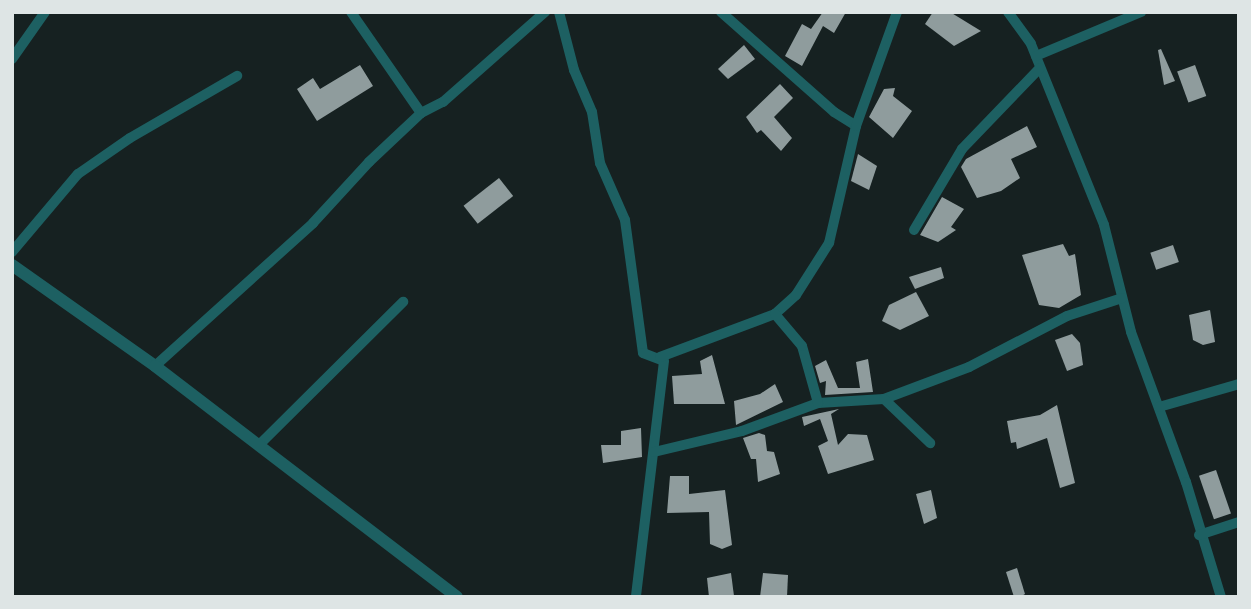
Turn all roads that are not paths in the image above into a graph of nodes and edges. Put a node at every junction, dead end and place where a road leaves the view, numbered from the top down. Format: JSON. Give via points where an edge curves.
{"nodes":[{"id":1,"x":45,"y":12,"type":"edge"},
{"id":2,"x":351,"y":12,"type":"edge"},
{"id":3,"x":545,"y":12,"type":"edge"},
{"id":4,"x":559,"y":12,"type":"edge"},
{"id":5,"x":721,"y":12,"type":"edge"},
{"id":6,"x":897,"y":12,"type":"edge"},
{"id":7,"x":1008,"y":12,"type":"edge"},
{"id":8,"x":1141,"y":12,"type":"edge"},
{"id":9,"x":1036,"y":56,"type":"junction"},
{"id":10,"x":12,"y":59,"type":"edge"},
{"id":11,"x":1040,"y":68,"type":"junction"},
{"id":12,"x":237,"y":76,"type":"dead end"},
{"id":13,"x":421,"y":113,"type":"junction"},
{"id":14,"x":856,"y":126,"type":"junction"},
{"id":15,"x":914,"y":230,"type":"dead end"},
{"id":16,"x":12,"y":252,"type":"edge"},
{"id":17,"x":12,"y":265,"type":"edge"},
{"id":18,"x":1122,"y":298,"type":"junction"},
{"id":19,"x":403,"y":302,"type":"dead end"},
{"id":20,"x":775,"y":314,"type":"junction"},
{"id":21,"x":660,"y":357,"type":"junction"},
{"id":22,"x":155,"y":366,"type":"junction"},
{"id":23,"x":1239,"y":384,"type":"edge"},
{"id":24,"x":884,"y":399,"type":"junction"},
{"id":25,"x":818,"y":404,"type":"junction"},
{"id":26,"x":1159,"y":407,"type":"junction"},
{"id":27,"x":930,"y":443,"type":"dead end"},
{"id":28,"x":260,"y":444,"type":"junction"},
{"id":29,"x":654,"y":452,"type":"junction"},
{"id":30,"x":1239,"y":522,"type":"edge"},
{"id":31,"x":1199,"y":535,"type":"junction"},
{"id":32,"x":457,"y":597,"type":"edge"},
{"id":33,"x":636,"y":597,"type":"edge"},
{"id":34,"x":1220,"y":597,"type":"edge"}],
"edges":[{"from":1,"to":10,"type":"street"},
{"from":2,"to":13,"type":"street"},
{"from":3,"to":13,"type":"street","via":[[443,102]]},
{"from":4,"to":21,"type":"street","via":[[592,113],[600,163],[625,220],[643,353]]},
{"from":5,"to":14,"type":"street"},
{"from":6,"to":14,"type":"street"},
{"from":7,"to":9,"type":"street"},
{"from":8,"to":9,"type":"street"},
{"from":9,"to":11,"type":"street"},
{"from":11,"to":15,"type":"street","via":[[962,149]]},
{"from":11,"to":18,"type":"street","via":[[1104,225]]},
{"from":12,"to":16,"type":"street","via":[[78,174]]},
{"from":13,"to":22,"type":"street","via":[[313,223]]},
{"from":14,"to":20,"type":"street","via":[[829,243],[796,295]]},
{"from":17,"to":22,"type":"street"},
{"from":18,"to":24,"type":"street","via":[[1067,316],[969,367]]},
{"from":18,"to":26,"type":"street"},
{"from":19,"to":28,"type":"street"},
{"from":20,"to":21,"type":"street"},
{"from":20,"to":25,"type":"street","via":[[802,346]]},
{"from":21,"to":29,"type":"street","via":[[663,372]]},
{"from":22,"to":28,"type":"street"},
{"from":23,"to":26,"type":"street"},
{"from":24,"to":25,"type":"street"},
{"from":24,"to":27,"type":"street"},
{"from":25,"to":29,"type":"street","via":[[742,431]]},
{"from":26,"to":31,"type":"street"},
{"from":28,"to":32,"type":"street"},
{"from":29,"to":33,"type":"street"},
{"from":30,"to":31,"type":"street"},
{"from":31,"to":34,"type":"street"}]}
